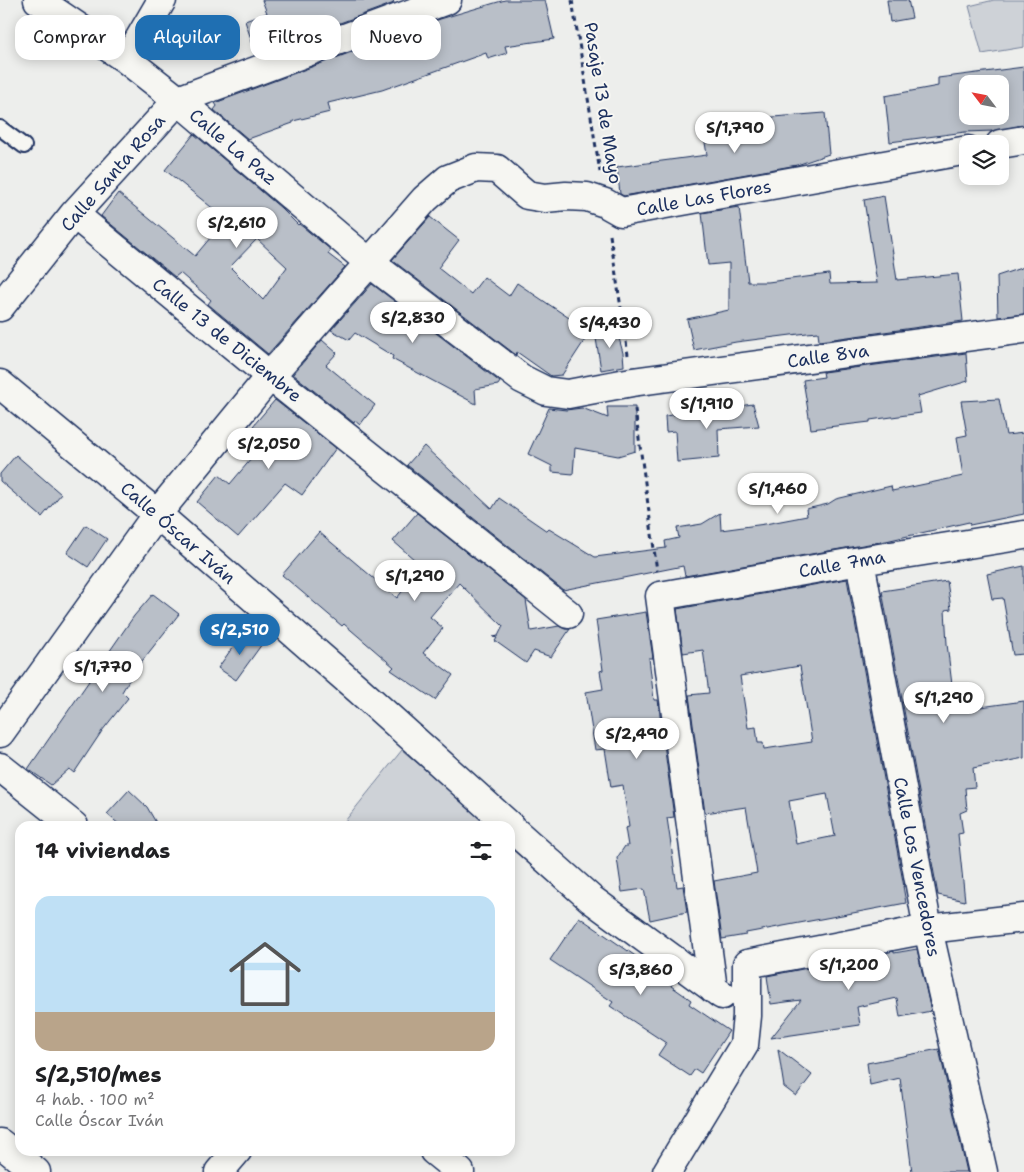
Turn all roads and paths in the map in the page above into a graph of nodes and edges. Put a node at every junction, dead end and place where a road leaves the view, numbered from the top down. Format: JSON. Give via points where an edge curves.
{"nodes":[{"id":1,"x":38,"y":0,"type":"edge"},
{"id":2,"x":162,"y":0,"type":"edge"},
{"id":3,"x":447,"y":0,"type":"edge"},
{"id":4,"x":572,"y":0,"type":"edge"},
{"id":5,"x":127,"y":60,"type":"junction"},
{"id":6,"x":178,"y":100,"type":"junction"},
{"id":7,"x":0,"y":128,"type":"edge"},
{"id":8,"x":1024,"y":140,"type":"edge"},
{"id":9,"x":1009,"y":142,"type":"edge"},
{"id":10,"x":24,"y":146,"type":"dead end"},
{"id":11,"x":959,"y":152,"type":"edge"},
{"id":12,"x":605,"y":203,"type":"junction"},
{"id":13,"x":74,"y":214,"type":"junction"},
{"id":14,"x":370,"y":263,"type":"junction"},
{"id":15,"x":0,"y":307,"type":"edge"},
{"id":16,"x":1024,"y":329,"type":"edge"},
{"id":17,"x":270,"y":376,"type":"junction"},
{"id":18,"x":632,"y":382,"type":"junction"},
{"id":19,"x":0,"y":384,"type":"edge"},
{"id":20,"x":157,"y":514,"type":"junction"},
{"id":21,"x":1024,"y":535,"type":"edge"},
{"id":22,"x":860,"y":561,"type":"junction"},
{"id":23,"x":660,"y":596,"type":"junction"},
{"id":24,"x":568,"y":614,"type":"dead end"},
{"id":25,"x":0,"y":733,"type":"edge"},
{"id":26,"x":0,"y":767,"type":"edge"},
{"id":27,"x":68,"y":821,"type":"edge"},
{"id":28,"x":503,"y":821,"type":"edge"},
{"id":29,"x":515,"y":832,"type":"edge"},
{"id":30,"x":1024,"y":918,"type":"edge"},
{"id":31,"x":928,"y":929,"type":"junction"},
{"id":32,"x":714,"y":989,"type":"junction"},
{"id":33,"x":747,"y":1016,"type":"junction"},
{"id":34,"x":0,"y":1143,"type":"edge"},
{"id":35,"x":15,"y":1155,"type":"edge"},
{"id":36,"x":16,"y":1156,"type":"edge"},
{"id":37,"x":233,"y":1156,"type":"edge"},
{"id":38,"x":440,"y":1156,"type":"edge"},
{"id":39,"x":36,"y":1172,"type":"edge"},
{"id":40,"x":219,"y":1172,"type":"edge"},
{"id":41,"x":460,"y":1172,"type":"edge"},
{"id":42,"x":667,"y":1172,"type":"edge"},
{"id":43,"x":983,"y":1172,"type":"edge"}],
"edges":[{"from":1,"to":5,"type":"street","name":"Calle La Paz"},
{"from":2,"to":5,"type":"street"},
{"from":3,"to":6,"type":"street","name":"Calle Santa Rosa"},
{"from":4,"to":12,"type":"path","name":"Pasaje 13 de Mayo"},
{"from":5,"to":6,"type":"street","name":"Calle La Paz"},
{"from":6,"to":13,"type":"street","name":"Calle Santa Rosa"},
{"from":6,"to":14,"type":"street","name":"Calle La Paz"},
{"from":7,"to":10,"type":"lane"},
{"from":8,"to":9,"type":"street"},
{"from":11,"to":12,"type":"street","name":"Calle Las Flores","via":[[638,210],[621,212]]},
{"from":12,"to":14,"type":"street","name":"Calle Las Flores","via":[[587,197],[527,195],[497,168],[476,168],[448,179],[425,199]]},
{"from":12,"to":18,"type":"path","name":"Pasaje 13 de Mayo"},
{"from":13,"to":15,"type":"street","name":"Calle Santa Rosa"},
{"from":13,"to":17,"type":"street","name":"Calle 13 de Diciembre"},
{"from":14,"to":17,"type":"street","name":"Calle Las Flores"},
{"from":14,"to":18,"type":"street","name":"Calle La Paz","via":[[522,379],[546,391],[568,394]]},
{"from":16,"to":18,"type":"street","name":"Calle 8va"},
{"from":17,"to":20,"type":"street","name":"Calle Las Flores"},
{"from":17,"to":24,"type":"street","name":"Calle 13 de Diciembre"},
{"from":18,"to":23,"type":"path","name":"Pasaje 13 de Mayo"},
{"from":19,"to":20,"type":"street","name":"Calle Óscar Iván"},
{"from":20,"to":25,"type":"street","name":"Calle Las Flores"},
{"from":20,"to":28,"type":"street","name":"Calle Óscar Iván","via":[[359,690]]},
{"from":21,"to":22,"type":"street","name":"Calle 7ma"},
{"from":22,"to":23,"type":"street","name":"Calle 7ma"},
{"from":22,"to":31,"type":"street","name":"Calle Los Vencedores"},
{"from":23,"to":32,"type":"street"},
{"from":26,"to":27,"type":"street"},
{"from":29,"to":32,"type":"street","name":"Calle Óscar Iván","via":[[591,899]]},
{"from":30,"to":31,"type":"street"},
{"from":31,"to":33,"type":"street","via":[[747,964]]},
{"from":31,"to":43,"type":"street","name":"Calle Los Vencedores"},
{"from":32,"to":33,"type":"street","name":"Calle Óscar Iván"},
{"from":33,"to":42,"type":"street","via":[[744,1045]]},
{"from":34,"to":35,"type":"street"},
{"from":36,"to":39,"type":"street"},
{"from":37,"to":40,"type":"street"},
{"from":38,"to":41,"type":"street"}]}
